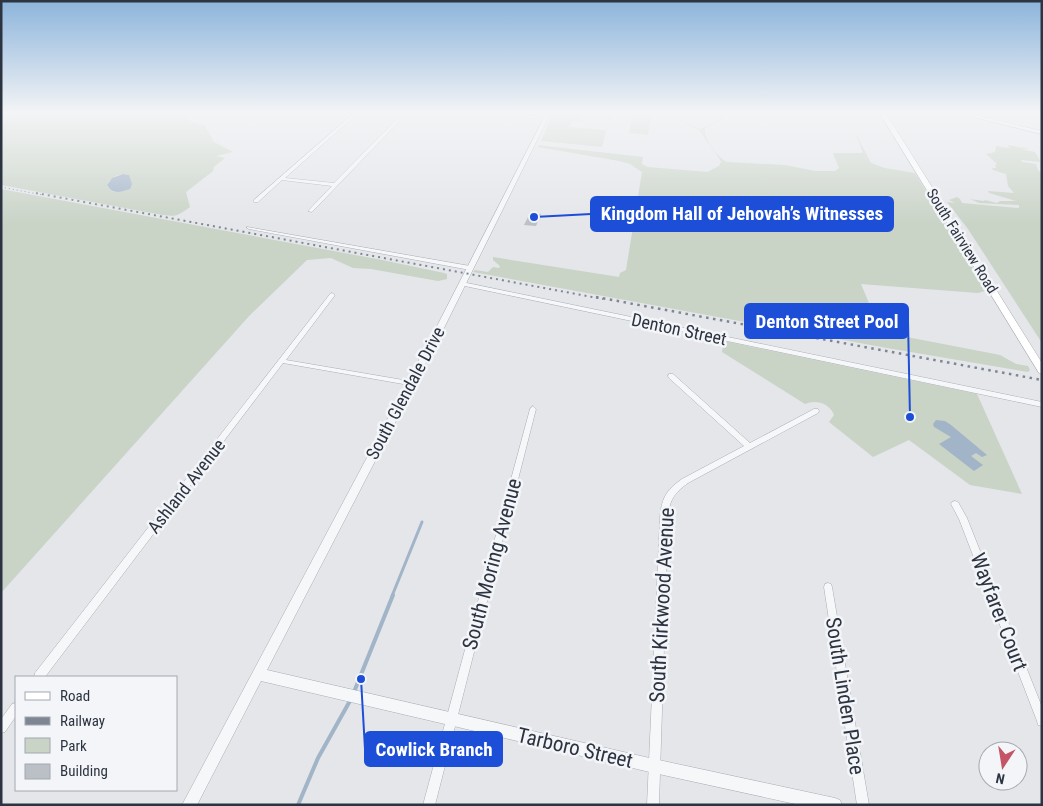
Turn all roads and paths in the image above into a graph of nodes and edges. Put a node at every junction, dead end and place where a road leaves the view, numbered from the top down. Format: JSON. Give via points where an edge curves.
{"nodes":[{"id":1,"x":314,"y":150,"type":"edge"},
{"id":2,"x":370,"y":150,"type":"edge"},
{"id":3,"x":530,"y":150,"type":"edge"},
{"id":4,"x":905,"y":150,"type":"edge"},
{"id":5,"x":281,"y":179,"type":"junction"},
{"id":6,"x":336,"y":185,"type":"junction"},
{"id":7,"x":256,"y":201,"type":"dead end"},
{"id":8,"x":310,"y":211,"type":"dead end"},
{"id":9,"x":249,"y":228,"type":"dead end"},
{"id":10,"x":470,"y":268,"type":"junction"},
{"id":11,"x":462,"y":284,"type":"junction"},
{"id":12,"x":332,"y":295,"type":"dead end"},
{"id":13,"x":282,"y":361,"type":"junction"},
{"id":14,"x":1042,"y":371,"type":"edge"},
{"id":15,"x":672,"y":376,"type":"dead end"},
{"id":16,"x":410,"y":383,"type":"junction"},
{"id":17,"x":1042,"y":404,"type":"edge"},
{"id":18,"x":533,"y":409,"type":"dead end"},
{"id":19,"x":816,"y":412,"type":"dead end"},
{"id":20,"x":750,"y":447,"type":"junction"},
{"id":21,"x":955,"y":504,"type":"dead end"},
{"id":22,"x":828,"y":588,"type":"dead end"},
{"id":23,"x":258,"y":674,"type":"junction"},
{"id":24,"x":40,"y":676,"type":"edge"},
{"id":25,"x":15,"y":709,"type":"edge"},
{"id":26,"x":451,"y":719,"type":"junction"},
{"id":27,"x":1042,"y":720,"type":"edge"},
{"id":28,"x":1,"y":728,"type":"edge"},
{"id":29,"x":654,"y":766,"type":"junction"},
{"id":30,"x":189,"y":805,"type":"edge"},
{"id":31,"x":429,"y":805,"type":"edge"},
{"id":32,"x":653,"y":805,"type":"edge"},
{"id":33,"x":835,"y":805,"type":"edge"},
{"id":34,"x":863,"y":805,"type":"edge"}],
"edges":[{"from":1,"to":5,"type":"street"},
{"from":2,"to":6,"type":"street"},
{"from":3,"to":10,"type":"street","name":"South Glendale Drive"},
{"from":4,"to":14,"type":"main road","name":"South Fairview Road"},
{"from":5,"to":6,"type":"street"},
{"from":5,"to":7,"type":"street"},
{"from":6,"to":8,"type":"street"},
{"from":9,"to":10,"type":"street"},
{"from":10,"to":11,"type":"street","name":"South Glendale Drive"},
{"from":11,"to":16,"type":"street","name":"South Glendale Drive"},
{"from":11,"to":17,"type":"street","name":"Denton Street"},
{"from":12,"to":13,"type":"street","name":"Ashland Avenue"},
{"from":13,"to":16,"type":"street"},
{"from":13,"to":24,"type":"street","name":"Ashland Avenue"},
{"from":15,"to":20,"type":"street"},
{"from":16,"to":23,"type":"street","name":"South Glendale Drive"},
{"from":18,"to":26,"type":"street","name":"South Moring Avenue"},
{"from":19,"to":20,"type":"street","name":"South Kirkwood Avenue"},
{"from":20,"to":29,"type":"street","name":"South Kirkwood Avenue","via":[[685,481],[668,495]]},
{"from":21,"to":27,"type":"street","name":"Wayfarer Court"},
{"from":22,"to":34,"type":"street","name":"South Linden Place"},
{"from":23,"to":26,"type":"street","name":"Tarboro Street"},
{"from":23,"to":30,"type":"street","name":"South Glendale Drive"},
{"from":25,"to":28,"type":"street"},
{"from":26,"to":29,"type":"street","name":"Tarboro Street"},
{"from":26,"to":31,"type":"street","name":"South Moring Avenue"},
{"from":29,"to":32,"type":"street"},
{"from":29,"to":33,"type":"street","name":"Tarboro Street"}]}
